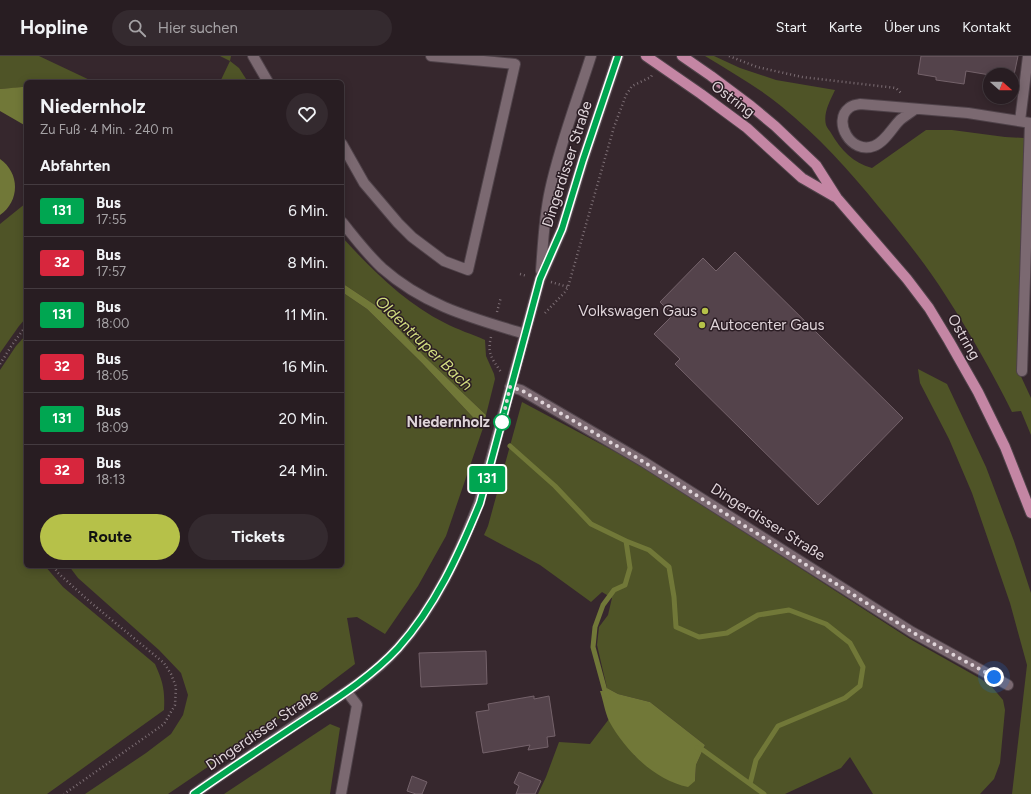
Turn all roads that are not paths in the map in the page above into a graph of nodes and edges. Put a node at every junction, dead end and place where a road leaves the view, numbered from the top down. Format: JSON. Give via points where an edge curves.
{"nodes":[{"id":1,"x":253,"y":56,"type":"edge"},
{"id":2,"x":430,"y":56,"type":"edge"},
{"id":3,"x":591,"y":56,"type":"edge"},
{"id":4,"x":618,"y":56,"type":"edge"},
{"id":5,"x":646,"y":56,"type":"edge"},
{"id":6,"x":682,"y":56,"type":"edge"},
{"id":7,"x":1028,"y":56,"type":"edge"},
{"id":8,"x":267,"y":80,"type":"edge"},
{"id":9,"x":915,"y":109,"type":"junction"},
{"id":10,"x":1027,"y":122,"type":"edge"},
{"id":11,"x":344,"y":148,"type":"edge"},
{"id":12,"x":837,"y":198,"type":"junction"},
{"id":13,"x":344,"y":224,"type":"edge"},
{"id":14,"x":540,"y":279,"type":"junction"},
{"id":15,"x":525,"y":334,"type":"junction"},
{"id":16,"x":1022,"y":371,"type":"dead end"},
{"id":17,"x":510,"y":387,"type":"junction"},
{"id":18,"x":1031,"y":513,"type":"edge"},
{"id":19,"x":1008,"y":685,"type":"dead end"},
{"id":20,"x":347,"y":692,"type":"junction"},
{"id":21,"x":194,"y":794,"type":"edge"},
{"id":22,"x":341,"y":794,"type":"edge"}],
"edges":[{"from":1,"to":8,"type":"street"},
{"from":2,"to":11,"type":"street","via":[[515,64],[468,270],[444,261],[412,237],[364,184]]},
{"from":3,"to":14,"type":"street","name":"Dingerdisser Straße","via":[[559,153],[550,190]]},
{"from":4,"to":14,"type":"street","name":"Dingerdisser Straße","via":[[562,229]]},
{"from":5,"to":12,"type":"main road","name":"Ostring","via":[[747,128],[802,178]]},
{"from":6,"to":12,"type":"main road","name":"Ostring","via":[[775,126],[816,165]]},
{"from":7,"to":10,"type":"street"},
{"from":9,"to":9,"type":"street","via":[[860,104],[849,107],[844,113],[842,125],[852,143],[862,148],[874,146]]},
{"from":9,"to":10,"type":"street","via":[[968,113]]},
{"from":10,"to":16,"type":"street"},
{"from":12,"to":18,"type":"main road","name":"Ostring","via":[[929,308],[950,341],[1004,447]]},
{"from":13,"to":15,"type":"street","via":[[382,268],[428,300],[475,319]]},
{"from":14,"to":15,"type":"street","name":"Dingerdisser Straße"},
{"from":15,"to":17,"type":"street","name":"Dingerdisser Straße"},
{"from":17,"to":19,"type":"street","name":"Dingerdisser Straße","via":[[521,390],[644,462],[912,632]]},
{"from":17,"to":20,"type":"street","name":"Dingerdisser Straße","via":[[480,503],[444,580],[398,649]]},
{"from":20,"to":21,"type":"street","name":"Dingerdisser Straße"},
{"from":20,"to":22,"type":"street","via":[[357,705]]}]}
